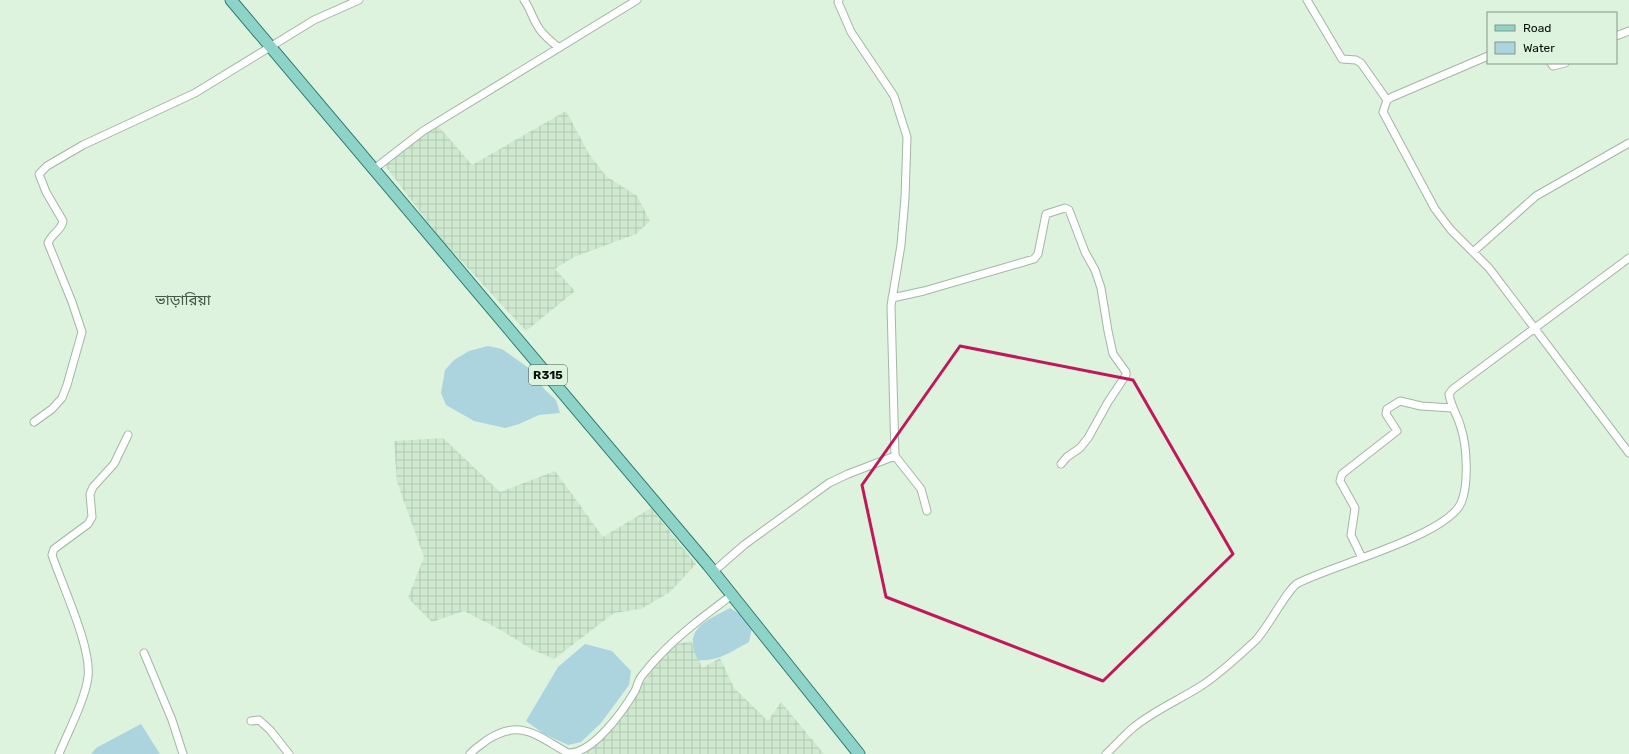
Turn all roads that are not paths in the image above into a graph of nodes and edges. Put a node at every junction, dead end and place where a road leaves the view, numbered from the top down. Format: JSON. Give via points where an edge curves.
{"nodes":[{"id":1,"x":231,"y":0,"type":"edge"},
{"id":2,"x":360,"y":0,"type":"edge"},
{"id":3,"x":524,"y":0,"type":"edge"},
{"id":4,"x":638,"y":0,"type":"edge"},
{"id":5,"x":839,"y":0,"type":"edge"},
{"id":6,"x":1307,"y":0,"type":"edge"},
{"id":7,"x":1629,"y":32,"type":"edge"},
{"id":8,"x":1617,"y":36,"type":"edge"},
{"id":9,"x":270,"y":46,"type":"junction"},
{"id":10,"x":559,"y":48,"type":"junction"},
{"id":11,"x":1487,"y":56,"type":"edge"},
{"id":12,"x":1552,"y":64,"type":"edge"},
{"id":13,"x":1561,"y":64,"type":"edge"},
{"id":14,"x":1387,"y":100,"type":"junction"},
{"id":15,"x":1629,"y":143,"type":"edge"},
{"id":16,"x":374,"y":169,"type":"junction"},
{"id":17,"x":1473,"y":252,"type":"junction"},
{"id":18,"x":1629,"y":258,"type":"edge"},
{"id":19,"x":892,"y":298,"type":"junction"},
{"id":20,"x":1536,"y":329,"type":"junction"},
{"id":21,"x":1452,"y":408,"type":"junction"},
{"id":22,"x":34,"y":422,"type":"dead end"},
{"id":23,"x":128,"y":436,"type":"dead end"},
{"id":24,"x":1629,"y":453,"type":"edge"},
{"id":25,"x":895,"y":456,"type":"junction"},
{"id":26,"x":1061,"y":464,"type":"dead end"},
{"id":27,"x":927,"y":511,"type":"dead end"},
{"id":28,"x":1362,"y":558,"type":"junction"},
{"id":29,"x":714,"y":572,"type":"junction"},
{"id":30,"x":732,"y":594,"type":"junction"},
{"id":31,"x":144,"y":653,"type":"dead end"},
{"id":32,"x":251,"y":721,"type":"dead end"},
{"id":33,"x":59,"y":754,"type":"edge"},
{"id":34,"x":183,"y":754,"type":"edge"},
{"id":35,"x":289,"y":754,"type":"edge"},
{"id":36,"x":470,"y":754,"type":"edge"},
{"id":37,"x":859,"y":754,"type":"edge"},
{"id":38,"x":1106,"y":754,"type":"edge"}],
"edges":[{"from":1,"to":9,"type":"main road","number":"R315"},
{"from":2,"to":9,"type":"street","via":[[314,20]]},
{"from":3,"to":10,"type":"street","via":[[538,27]]},
{"from":4,"to":10,"type":"street"},
{"from":5,"to":19,"type":"street","via":[[842,14],[851,32],[894,96],[907,137],[901,245]]},
{"from":6,"to":14,"type":"street","via":[[1342,59],[1361,63]]},
{"from":7,"to":8,"type":"street"},
{"from":9,"to":16,"type":"main road","number":"R315"},
{"from":9,"to":22,"type":"street","via":[[195,93],[83,145],[47,166],[39,174],[63,221],[48,243],[82,332],[62,398]]},
{"from":10,"to":16,"type":"street","via":[[423,131]]},
{"from":11,"to":14,"type":"street"},
{"from":12,"to":13,"type":"street"},
{"from":14,"to":17,"type":"street","via":[[1383,112],[1435,209]]},
{"from":15,"to":17,"type":"street","via":[[1536,196]]},
{"from":16,"to":29,"type":"main road","number":"R315"},
{"from":17,"to":20,"type":"street","via":[[1489,268]]},
{"from":18,"to":20,"type":"street"},
{"from":19,"to":25,"type":"street"},
{"from":19,"to":26,"type":"street","via":[[1034,259],[1038,254],[1046,214],[1065,208],[1069,210],[1084,252],[1102,288],[1113,354],[1126,375],[1088,438]]},
{"from":20,"to":21,"type":"street","via":[[1453,389],[1449,394]]},
{"from":20,"to":24,"type":"street"},
{"from":21,"to":28,"type":"street","via":[[1461,428],[1464,446],[1466,476],[1462,502],[1454,514],[1441,523],[1397,545]]},
{"from":21,"to":28,"type":"street","via":[[1421,406],[1400,401],[1395,403],[1387,409],[1386,414],[1397,431],[1342,474],[1340,481],[1354,508],[1351,535]]},
{"from":23,"to":33,"type":"street","via":[[114,464],[93,486],[90,494],[92,517],[88,524],[54,549],[52,555],[79,628],[88,664],[85,690]]},
{"from":25,"to":27,"type":"street","via":[[921,489]]},
{"from":25,"to":29,"type":"street","via":[[829,483],[744,545]]},
{"from":28,"to":38,"type":"street","via":[[1296,584],[1256,640],[1202,685],[1162,707],[1134,727]]},
{"from":29,"to":30,"type":"main road","number":"R315"},
{"from":30,"to":36,"type":"street","via":[[662,654],[640,679],[622,712],[587,748],[568,753],[530,733],[516,729],[495,736]]},
{"from":30,"to":37,"type":"main road","number":"R315"},
{"from":31,"to":34,"type":"street"},
{"from":32,"to":35,"type":"street","via":[[259,720]]}]}
